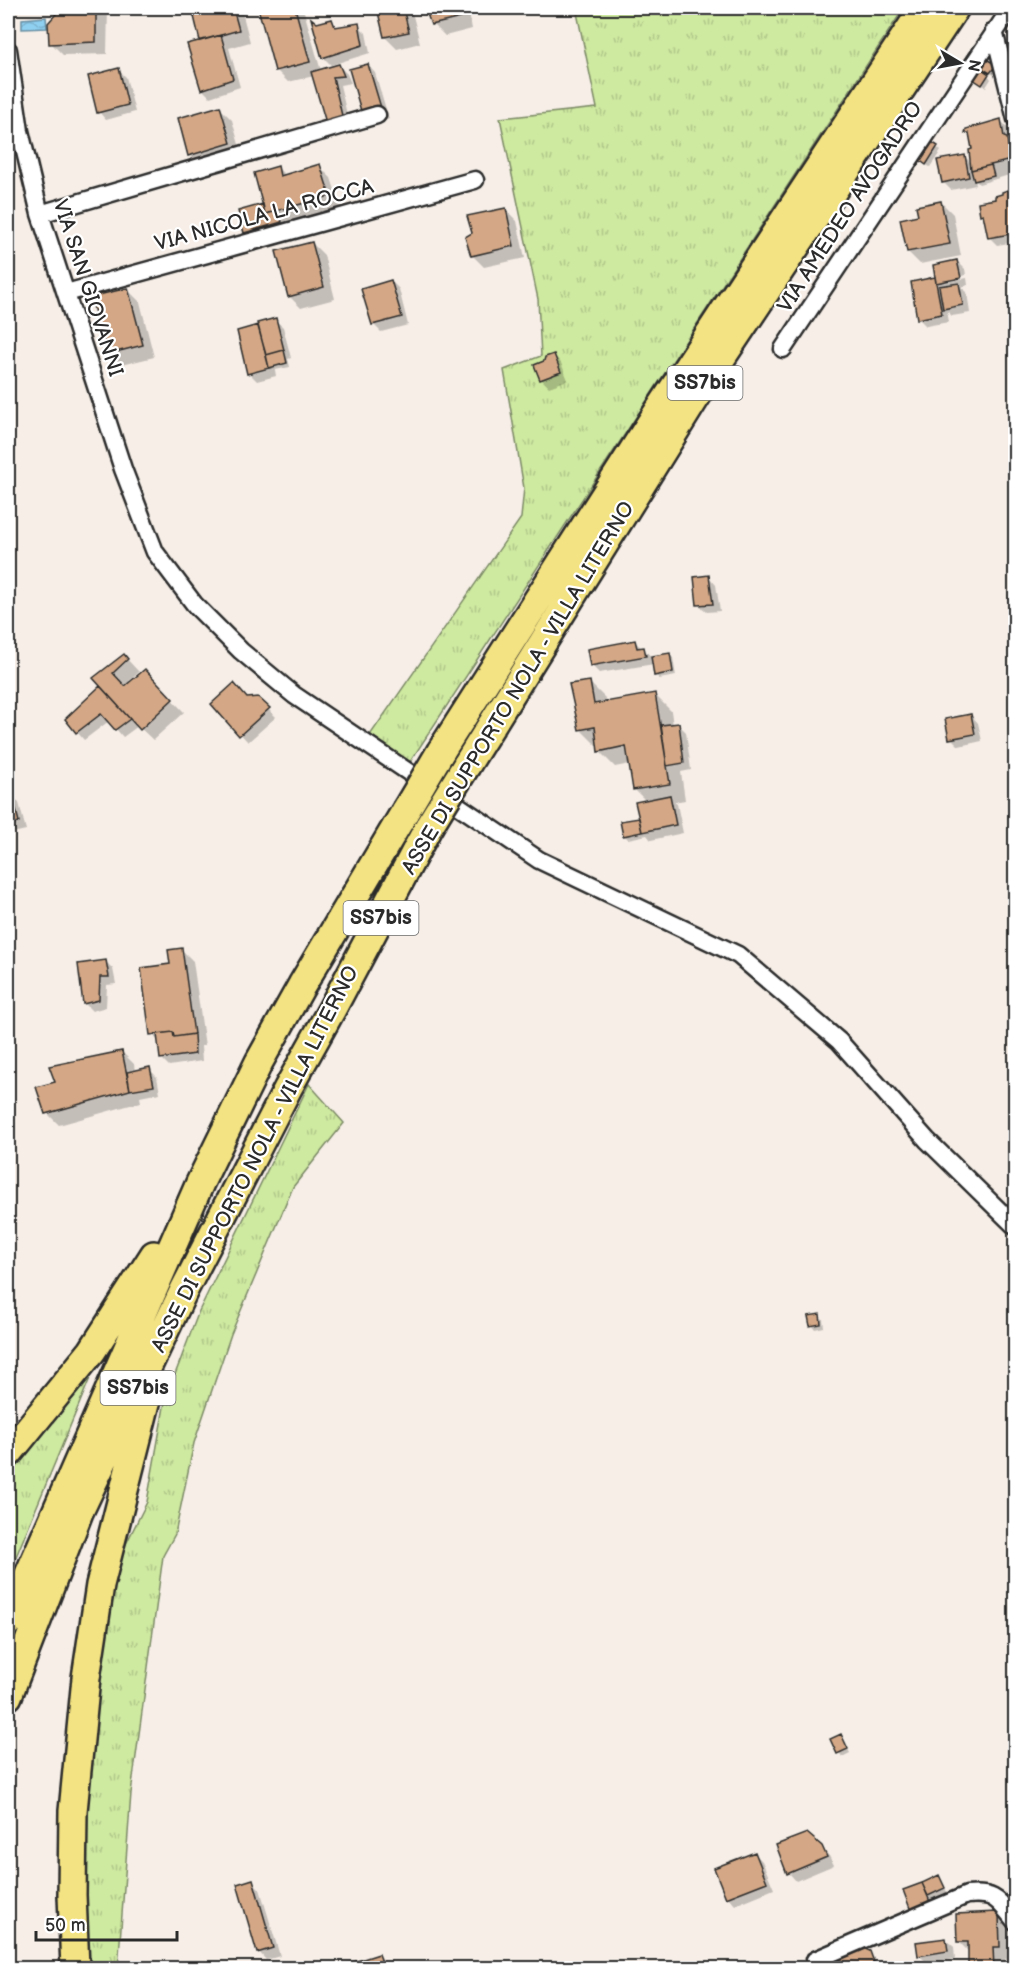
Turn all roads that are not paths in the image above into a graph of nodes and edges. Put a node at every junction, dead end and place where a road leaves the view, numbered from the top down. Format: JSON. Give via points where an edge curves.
{"nodes":[{"id":1,"x":924,"y":8,"type":"edge"},
{"id":2,"x":954,"y":8,"type":"edge"},
{"id":3,"x":1011,"y":8,"type":"edge"},
{"id":4,"x":994,"y":31,"type":"junction"},
{"id":5,"x":8,"y":50,"type":"edge"},
{"id":6,"x":377,"y":115,"type":"dead end"},
{"id":7,"x":1016,"y":119,"type":"edge"},
{"id":8,"x":475,"y":180,"type":"dead end"},
{"id":9,"x":40,"y":214,"type":"junction"},
{"id":10,"x":66,"y":292,"type":"junction"},
{"id":11,"x":783,"y":349,"type":"dead end"},
{"id":12,"x":200,"y":1183,"type":"junction"},
{"id":13,"x":1016,"y":1227,"type":"edge"},
{"id":14,"x":184,"y":1290,"type":"junction"},
{"id":15,"x":8,"y":1454,"type":"edge"},
{"id":16,"x":8,"y":1622,"type":"edge"},
{"id":17,"x":8,"y":1696,"type":"edge"},
{"id":18,"x":1016,"y":1922,"type":"edge"},
{"id":19,"x":815,"y":1960,"type":"dead end"},
{"id":20,"x":75,"y":1968,"type":"edge"}],
"edges":[{"from":1,"to":12,"type":"highway","name":"ASSE DI SUPPORTO NOLA - VILLA LITERNO","number":"SS7bis","bridge":true,"via":[[441,751],[302,986]]},
{"from":2,"to":14,"type":"highway","name":"ASSE DI SUPPORTO NOLA - VILLA LITERNO","number":"SS7bis","bridge":true,"via":[[704,384],[429,826]]},
{"from":3,"to":4,"type":"street","name":"VIA AMEDEO AVOGADRO"},
{"from":4,"to":7,"type":"street"},
{"from":4,"to":11,"type":"street","name":"VIA AMEDEO AVOGADRO"},
{"from":5,"to":9,"type":"street","name":"VIA SAN GIOVANNI","via":[[20,131]]},
{"from":6,"to":9,"type":"street"},
{"from":8,"to":10,"type":"street","name":"VIA NICOLA LA ROCCA"},
{"from":9,"to":10,"type":"street","name":"VIA SAN GIOVANNI"},
{"from":10,"to":13,"type":"street","name":"VIA SAN GIOVANNI","via":[[123,469],[155,552],[195,605],[241,651],[294,695],[539,860],[738,955],[840,1041],[927,1140]]},
{"from":12,"to":15,"type":"highway","via":[[92,1351]]},
{"from":12,"to":16,"type":"highway","name":"ASSE DI SUPPORTO NOLA - VILLA LITERNO","number":"SS7bis"},
{"from":14,"to":17,"type":"highway","name":"ASSE DI SUPPORTO NOLA - VILLA LITERNO","number":"SS7bis","via":[[79,1512]]},
{"from":14,"to":20,"type":"highway","via":[[149,1392],[100,1585],[73,1811]]},
{"from":18,"to":19,"type":"street","via":[[994,1897],[983,1893],[967,1895]]}]}
